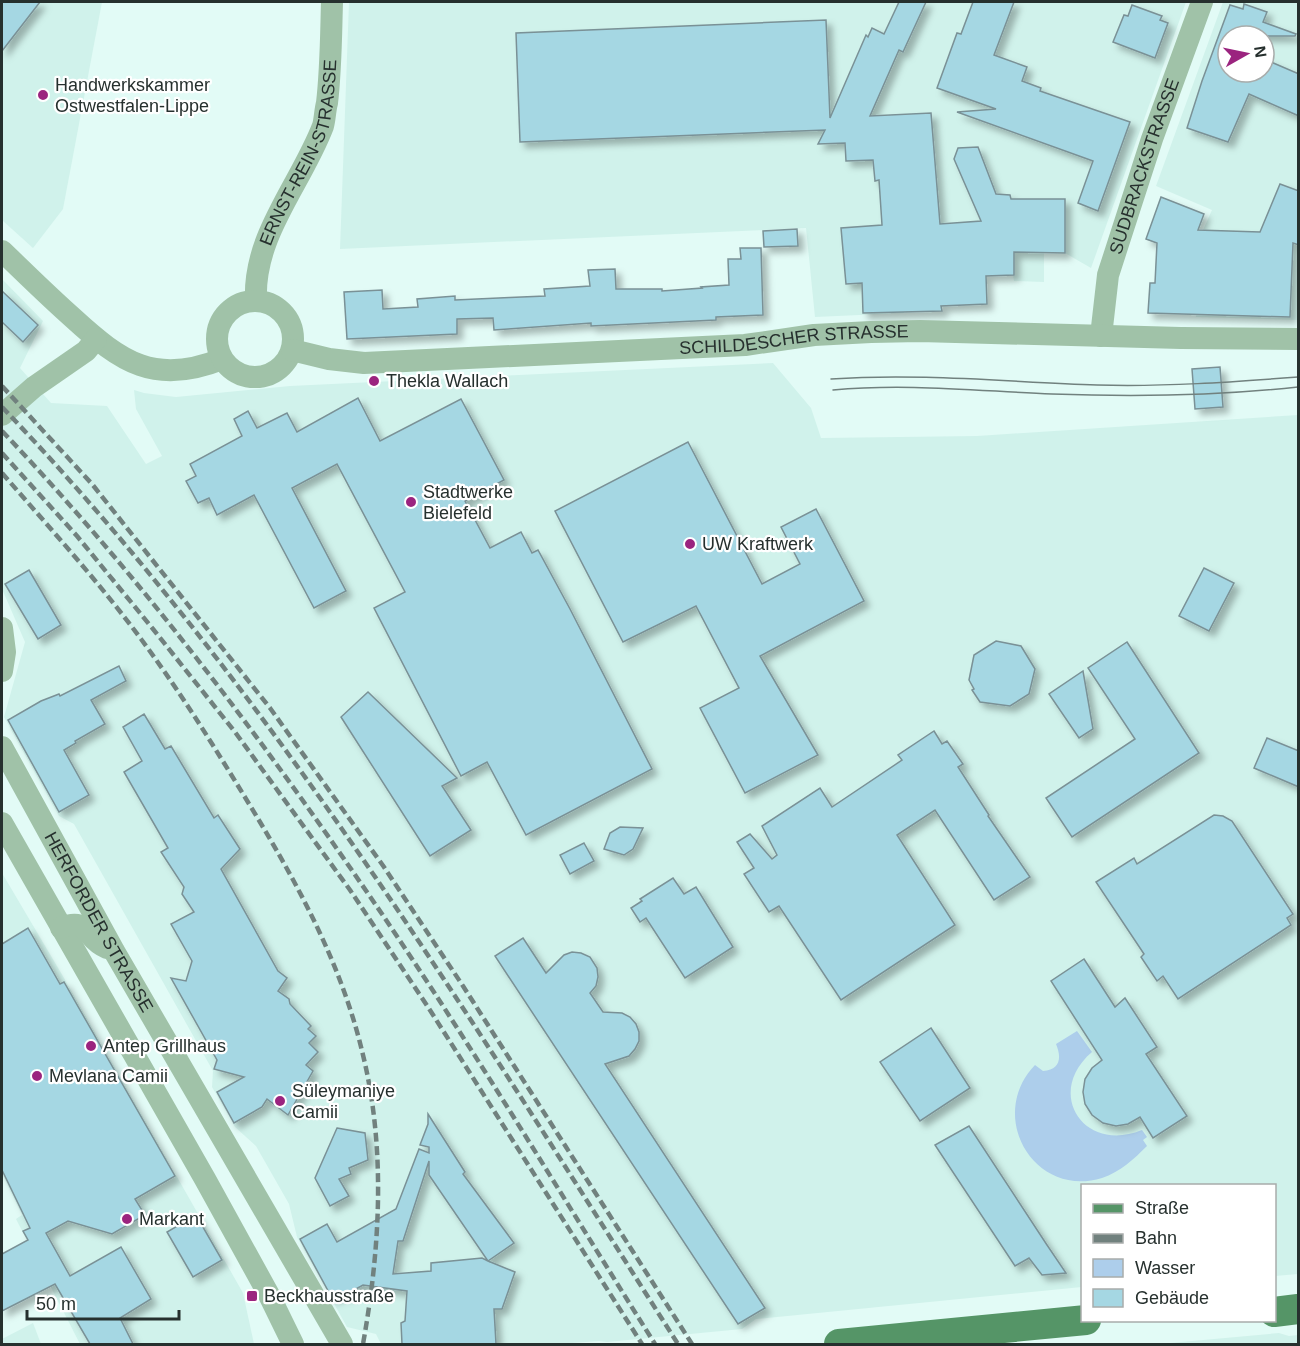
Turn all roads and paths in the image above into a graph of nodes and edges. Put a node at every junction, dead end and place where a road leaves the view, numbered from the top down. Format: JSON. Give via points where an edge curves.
{"nodes":[{"id":1,"x":332,"y":2,"type":"edge"},
{"id":2,"x":1202,"y":2,"type":"edge"},
{"id":3,"x":2,"y":251,"type":"edge"},
{"id":4,"x":256,"y":300,"type":"junction"},
{"id":5,"x":1101,"y":336,"type":"junction"},
{"id":6,"x":96,"y":339,"type":"junction"},
{"id":7,"x":1299,"y":339,"type":"edge"},
{"id":8,"x":292,"y":350,"type":"junction"},
{"id":9,"x":222,"y":359,"type":"junction"},
{"id":10,"x":2,"y":415,"type":"edge"},
{"id":11,"x":2,"y":628,"type":"edge"},
{"id":12,"x":2,"y":671,"type":"edge"},
{"id":13,"x":2,"y":747,"type":"edge"},
{"id":14,"x":2,"y":823,"type":"edge"},
{"id":15,"x":61,"y":928,"type":"junction"},
{"id":16,"x":114,"y":951,"type":"junction"},
{"id":17,"x":1299,"y":1292,"type":"edge"},
{"id":18,"x":1276,"y":1294,"type":"edge"},
{"id":19,"x":1299,"y":1309,"type":"edge"},
{"id":20,"x":1276,"y":1311,"type":"edge"},
{"id":21,"x":1081,"y":1321,"type":"edge"},
{"id":22,"x":998,"y":1337,"type":"edge"},
{"id":23,"x":293,"y":1344,"type":"edge"},
{"id":24,"x":342,"y":1344,"type":"edge"},
{"id":25,"x":839,"y":1344,"type":"edge"}],
"edges":[{"from":1,"to":4,"type":"street","name":"ERNST-REIN-STRASSE","via":[[324,123],[271,227],[258,273]]},
{"from":2,"to":5,"type":"street","name":"SUDBRACKSTRASSE","via":[[1108,275]]},
{"from":3,"to":6,"type":"street"},
{"from":4,"to":8,"type":"street","via":[[282,311],[290,323]]},
{"from":4,"to":9,"type":"street","via":[[236,306],[221,321],[217,335]]},
{"from":5,"to":7,"type":"street","name":"SCHILDESCHER STRASSE"},
{"from":5,"to":8,"type":"street","name":"SCHILDESCHER STRASSE","via":[[845,332],[745,345],[364,363]]},
{"from":6,"to":9,"type":"street","via":[[132,363],[158,370],[180,370]]},
{"from":6,"to":10,"type":"street","via":[[86,351]]},
{"from":8,"to":9,"type":"street","via":[[281,368],[261,377],[241,375]]},
{"from":11,"to":12,"type":"street"},
{"from":13,"to":16,"type":"street","name":"HERFORDER STRASSE"},
{"from":14,"to":15,"type":"street","name":"HERFORDER STRASSE"},
{"from":15,"to":16,"type":"street","via":[[73,923],[80,925],[97,944]]},
{"from":15,"to":23,"type":"street","name":"HERFORDER STRASSE","via":[[211,1188]]},
{"from":16,"to":24,"type":"street","name":"HERFORDER STRASSE"},
{"from":17,"to":18,"type":"main road"},
{"from":19,"to":20,"type":"main road"},
{"from":21,"to":22,"type":"main road"},
{"from":22,"to":25,"type":"main road"}]}
